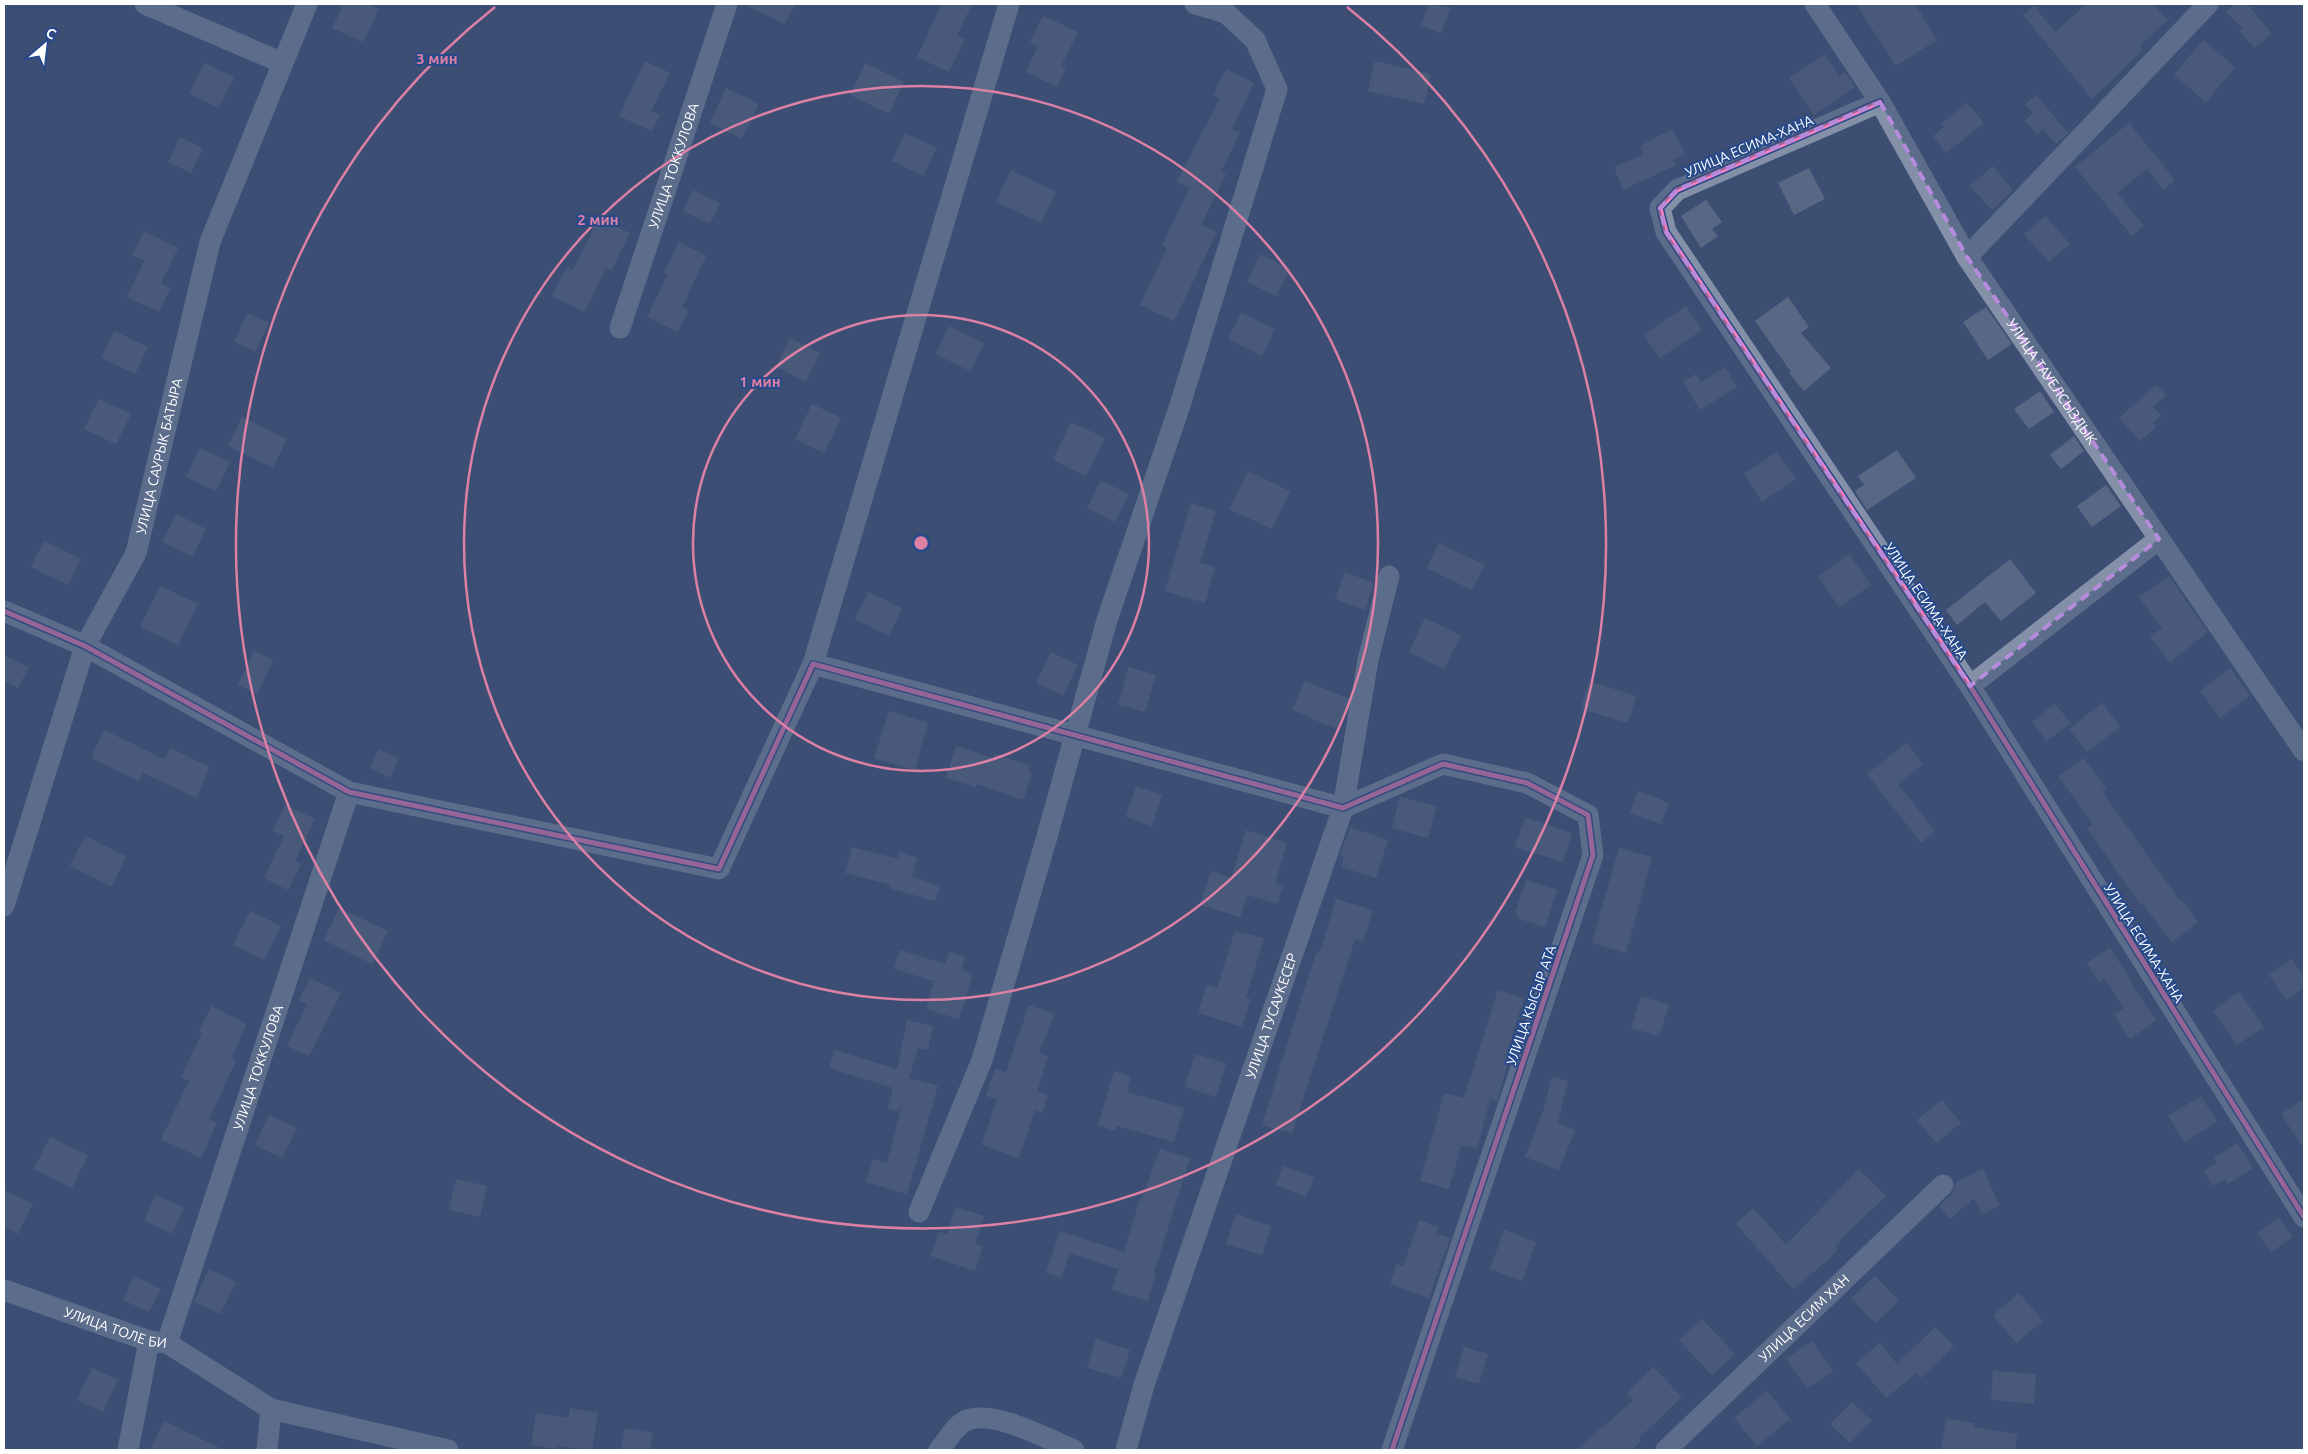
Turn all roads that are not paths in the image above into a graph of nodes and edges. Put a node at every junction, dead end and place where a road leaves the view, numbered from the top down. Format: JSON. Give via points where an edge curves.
{"nodes":[{"id":1,"x":145,"y":4,"type":"edge"},
{"id":2,"x":307,"y":4,"type":"edge"},
{"id":3,"x":727,"y":4,"type":"edge"},
{"id":4,"x":1009,"y":4,"type":"edge"},
{"id":5,"x":1195,"y":4,"type":"edge"},
{"id":6,"x":1815,"y":4,"type":"edge"},
{"id":7,"x":2208,"y":4,"type":"edge"},
{"id":8,"x":283,"y":63,"type":"junction"},
{"id":9,"x":1880,"y":102,"type":"junction"},
{"id":10,"x":1967,"y":257,"type":"junction"},
{"id":11,"x":620,"y":328,"type":"dead end"},
{"id":12,"x":2159,"y":539,"type":"junction"},
{"id":13,"x":1389,"y":576,"type":"dead end"},
{"id":14,"x":4,"y":611,"type":"edge"},
{"id":15,"x":85,"y":646,"type":"junction"},
{"id":16,"x":813,"y":664,"type":"junction"},
{"id":17,"x":1970,"y":686,"type":"junction"},
{"id":18,"x":1075,"y":736,"type":"junction"},
{"id":19,"x":2304,"y":751,"type":"edge"},
{"id":20,"x":349,"y":792,"type":"junction"},
{"id":21,"x":1342,"y":808,"type":"junction"},
{"id":22,"x":4,"y":906,"type":"edge"},
{"id":23,"x":1943,"y":1185,"type":"dead end"},
{"id":24,"x":919,"y":1212,"type":"dead end"},
{"id":25,"x":2304,"y":1217,"type":"edge"},
{"id":26,"x":4,"y":1290,"type":"edge"},
{"id":27,"x":158,"y":1342,"type":"junction"},
{"id":28,"x":272,"y":1408,"type":"junction"},
{"id":29,"x":128,"y":1450,"type":"edge"},
{"id":30,"x":267,"y":1450,"type":"edge"},
{"id":31,"x":448,"y":1450,"type":"edge"},
{"id":32,"x":939,"y":1450,"type":"edge"},
{"id":33,"x":1074,"y":1450,"type":"edge"},
{"id":34,"x":1126,"y":1450,"type":"edge"},
{"id":35,"x":1392,"y":1450,"type":"edge"},
{"id":36,"x":1666,"y":1450,"type":"edge"}],
"edges":[{"from":1,"to":8,"type":"street"},
{"from":2,"to":8,"type":"street","name":"УЛИЦА САУРЫК БАТЫРА"},
{"from":3,"to":11,"type":"street","name":"УЛИЦА ТОККУЛОВА"},
{"from":4,"to":16,"type":"street"},
{"from":5,"to":18,"type":"street","via":[[1226,13],[1255,40],[1277,89],[1180,405],[1107,620]]},
{"from":6,"to":9,"type":"street","name":"УЛИЦА ТАУЕЛСЫЗДЫК"},
{"from":7,"to":10,"type":"street"},
{"from":8,"to":15,"type":"street","name":"УЛИЦА САУРЫК БАТЫРА","via":[[210,242],[136,553]]},
{"from":9,"to":10,"type":"street","name":"УЛИЦА ТАУЕЛСЫЗДЫК"},
{"from":9,"to":17,"type":"street","name":"УЛИЦА ЕСИМА-ХАНА","via":[[1677,190],[1660,208],[1666,232]]},
{"from":10,"to":12,"type":"street","name":"УЛИЦА ТАУЕЛСЫЗДЫК"},
{"from":12,"to":17,"type":"street"},
{"from":12,"to":19,"type":"street","name":"УЛИЦА ТАУЕЛСЫЗДЫК"},
{"from":13,"to":21,"type":"street","name":"УЛИЦА ТУСАУКЕСЕР","via":[[1368,660]]},
{"from":14,"to":15,"type":"street"},
{"from":15,"to":20,"type":"street"},
{"from":15,"to":22,"type":"street","name":"УЛИЦА САУРЫК БАТЫРА"},
{"from":16,"to":18,"type":"street"},
{"from":16,"to":20,"type":"street","via":[[719,869]]},
{"from":17,"to":25,"type":"street","name":"УЛИЦА ЕСИМА-ХАНА"},
{"from":18,"to":21,"type":"street"},
{"from":18,"to":24,"type":"street","via":[[982,1060]]},
{"from":20,"to":27,"type":"street","name":"УЛИЦА ТОККУЛОВА"},
{"from":21,"to":34,"type":"street","name":"УЛИЦА ТУСАУКЕСЕР","via":[[1148,1376]]},
{"from":21,"to":35,"type":"street","name":"УЛИЦА КЫСЫР АТА","via":[[1443,764],[1527,783],[1588,815],[1593,855]]},
{"from":23,"to":36,"type":"street","name":"УЛИЦА ЕСИМ ХАН"},
{"from":26,"to":27,"type":"street","name":"УЛИЦА ТОЛЕ БИ"},
{"from":27,"to":28,"type":"street","name":"УЛИЦА ТОЛЕ БИ"},
{"from":27,"to":29,"type":"street","name":"УЛИЦА ТОККУЛОВА"},
{"from":28,"to":30,"type":"street"},
{"from":28,"to":31,"type":"street","name":"УЛИЦА ТОЛЕ БИ"},
{"from":32,"to":33,"type":"street","via":[[962,1422],[977,1416],[994,1418]]}]}
